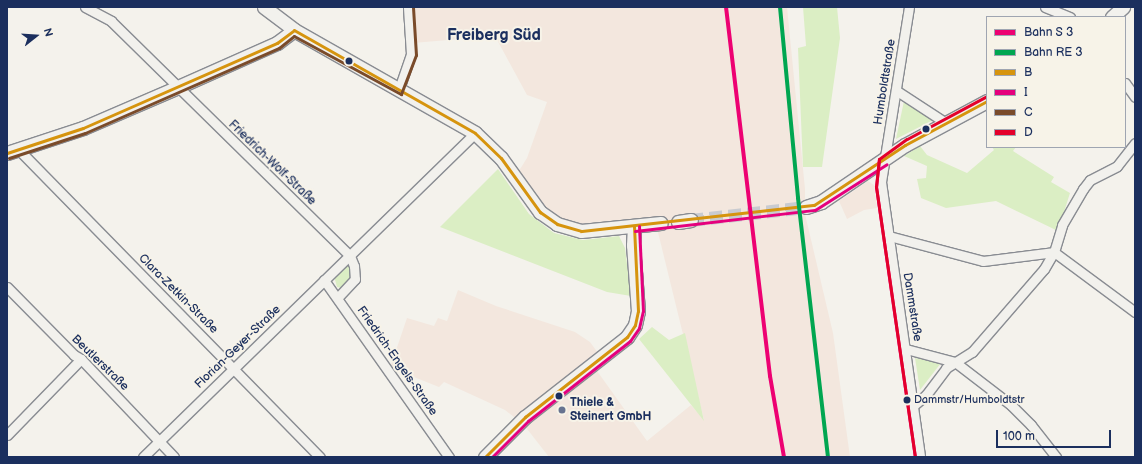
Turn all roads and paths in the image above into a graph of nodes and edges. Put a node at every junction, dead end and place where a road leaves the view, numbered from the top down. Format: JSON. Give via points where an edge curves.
{"nodes":[{"id":1,"x":86,"y":7,"type":"edge"},
{"id":2,"x":264,"y":7,"type":"edge"},
{"id":3,"x":408,"y":7,"type":"edge"},
{"id":4,"x":909,"y":7,"type":"edge"},
{"id":5,"x":1045,"y":7,"type":"edge"},
{"id":6,"x":1123,"y":7,"type":"edge"},
{"id":7,"x":1068,"y":16,"type":"edge"},
{"id":8,"x":1113,"y":16,"type":"edge"},
{"id":9,"x":294,"y":30,"type":"junction"},
{"id":10,"x":1126,"y":84,"type":"edge"},
{"id":11,"x":178,"y":87,"type":"junction"},
{"id":12,"x":399,"y":89,"type":"junction"},
{"id":13,"x":896,"y":91,"type":"junction"},
{"id":14,"x":1135,"y":97,"type":"edge"},
{"id":15,"x":986,"y":101,"type":"edge"},
{"id":16,"x":946,"y":123,"type":"junction"},
{"id":17,"x":475,"y":133,"type":"junction"},
{"id":18,"x":1135,"y":143,"type":"edge"},
{"id":19,"x":13,"y":151,"type":"edge"},
{"id":20,"x":884,"y":160,"type":"junction"},
{"id":21,"x":806,"y":207,"type":"tunnel mouth"},
{"id":22,"x":661,"y":223,"type":"dead end"},
{"id":23,"x":634,"y":226,"type":"junction"},
{"id":24,"x":889,"y":236,"type":"junction"},
{"id":25,"x":1054,"y":252,"type":"junction"},
{"id":26,"x":350,"y":256,"type":"junction"},
{"id":27,"x":324,"y":280,"type":"junction"},
{"id":28,"x":9,"y":294,"type":"edge"},
{"id":29,"x":338,"y":297,"type":"junction"},
{"id":30,"x":1135,"y":312,"type":"edge"},
{"id":31,"x":906,"y":349,"type":"junction"},
{"id":32,"x":81,"y":359,"type":"junction"},
{"id":33,"x":955,"y":362,"type":"junction"},
{"id":34,"x":234,"y":368,"type":"junction"},
{"id":35,"x":914,"y":405,"type":"junction"},
{"id":36,"x":7,"y":435,"type":"edge"},
{"id":37,"x":159,"y":440,"type":"junction"},
{"id":38,"x":143,"y":457,"type":"edge"},
{"id":39,"x":174,"y":457,"type":"edge"},
{"id":40,"x":320,"y":457,"type":"edge"},
{"id":41,"x":449,"y":457,"type":"edge"},
{"id":42,"x":485,"y":457,"type":"edge"},
{"id":43,"x":920,"y":457,"type":"edge"},
{"id":44,"x":1056,"y":457,"type":"edge"}],
"edges":[{"from":1,"to":11,"type":"street","name":"Friedrich-Wolf-Straße","via":[[111,21]]},
{"from":2,"to":9,"type":"street"},
{"from":3,"to":12,"type":"street","via":[[411,54]]},
{"from":4,"to":13,"type":"street","name":"Humboldtstraße"},
{"from":5,"to":7,"type":"street"},
{"from":6,"to":8,"type":"street"},
{"from":9,"to":11,"type":"street","via":[[277,43]]},
{"from":9,"to":12,"type":"street"},
{"from":10,"to":14,"type":"street"},
{"from":11,"to":19,"type":"street","via":[[83,128]]},
{"from":11,"to":26,"type":"street","name":"Friedrich-Wolf-Straße"},
{"from":12,"to":17,"type":"street"},
{"from":13,"to":16,"type":"street"},
{"from":13,"to":20,"type":"street","name":"Humboldtstraße"},
{"from":15,"to":16,"type":"street"},
{"from":16,"to":20,"type":"street"},
{"from":17,"to":23,"type":"street","via":[[492,147],[530,200],[548,218],[568,228],[582,231]]},
{"from":17,"to":26,"type":"street","name":"Florian-Geyer-Straße"},
{"from":18,"to":25,"type":"street","via":[[1117,166],[1090,180],[1082,190],[1062,225]]},
{"from":19,"to":34,"type":"street","name":"Clara-Zetkin-Straße"},
{"from":20,"to":21,"type":"street","via":[[821,202]]},
{"from":20,"to":24,"type":"street","name":"Dammstraße","via":[[881,182]]},
{"from":22,"to":23,"type":"street"},
{"from":23,"to":42,"type":"street","via":[[638,311],[635,325],[627,337],[525,417]]},
{"from":24,"to":25,"type":"street","via":[[983,261]]},
{"from":24,"to":31,"type":"street","name":"Dammstraße"},
{"from":25,"to":30,"type":"street"},
{"from":25,"to":33,"type":"street","via":[[1044,269],[972,352]]},
{"from":26,"to":27,"type":"street","name":"Florian-Geyer-Straße"},
{"from":26,"to":29,"type":"street","via":[[355,279]]},
{"from":27,"to":29,"type":"street","name":"Friedrich-Engels-Straße"},
{"from":27,"to":34,"type":"street","name":"Florian-Geyer-Straße"},
{"from":28,"to":32,"type":"street","name":"Beutlerstraße"},
{"from":29,"to":41,"type":"street","name":"Friedrich-Engels-Straße"},
{"from":31,"to":33,"type":"street"},
{"from":31,"to":35,"type":"street","name":"Dammstraße"},
{"from":32,"to":36,"type":"street"},
{"from":32,"to":37,"type":"street","name":"Beutlerstraße"},
{"from":33,"to":35,"type":"street","via":[[946,368],[926,395]]},
{"from":33,"to":44,"type":"street","via":[[1011,405],[1031,425]]},
{"from":34,"to":37,"type":"street","name":"Florian-Geyer-Straße"},
{"from":34,"to":40,"type":"street","name":"Clara-Zetkin-Straße"},
{"from":35,"to":43,"type":"street","name":"Dammstraße"},
{"from":37,"to":38,"type":"street","name":"Florian-Geyer-Straße"},
{"from":37,"to":39,"type":"street","name":"Beutlerstraße"}]}
